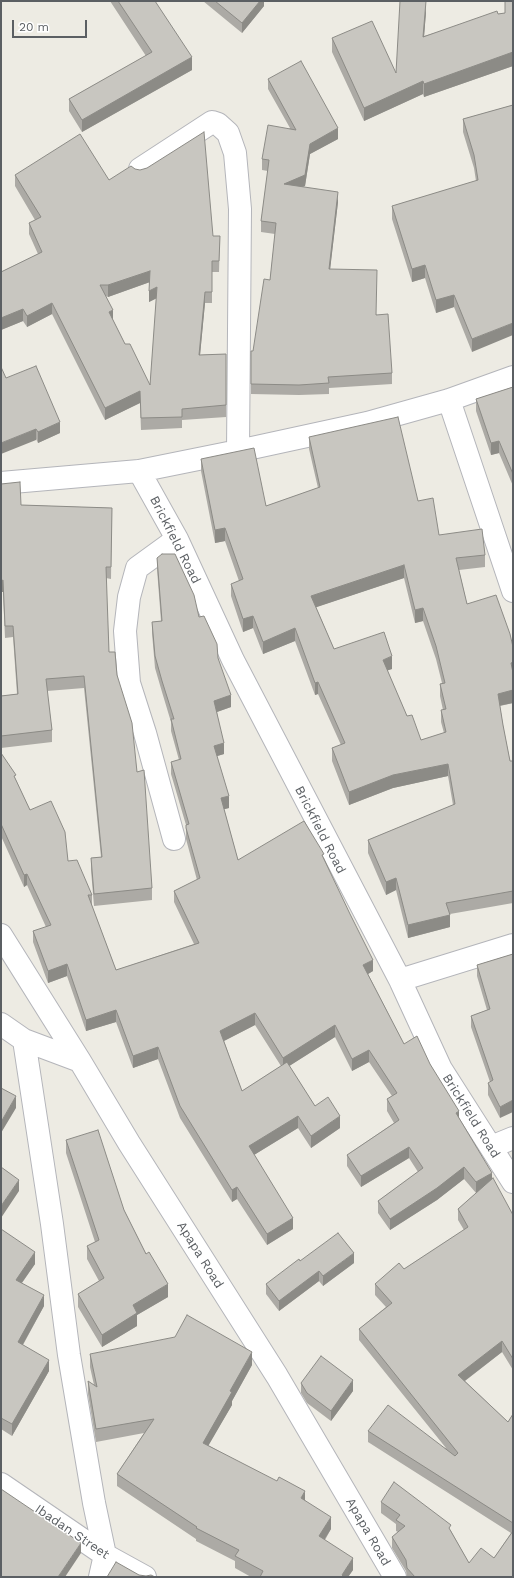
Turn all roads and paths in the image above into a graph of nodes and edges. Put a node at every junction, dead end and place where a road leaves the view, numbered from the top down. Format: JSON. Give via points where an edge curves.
{"nodes":[{"id":1,"x":140,"y":169,"type":"edge"},
{"id":2,"x":513,"y":377,"type":"edge"},
{"id":3,"x":449,"y":400,"type":"junction"},
{"id":4,"x":238,"y":451,"type":"junction"},
{"id":5,"x":139,"y":471,"type":"junction"},
{"id":6,"x":1,"y":483,"type":"edge"},
{"id":7,"x":177,"y":539,"type":"junction"},
{"id":8,"x":513,"y":591,"type":"edge"},
{"id":9,"x":174,"y":839,"type":"dead end"},
{"id":10,"x":1,"y":935,"type":"edge"},
{"id":11,"x":513,"y":945,"type":"edge"},
{"id":12,"x":400,"y":980,"type":"junction"},
{"id":13,"x":2,"y":1025,"type":"edge"},
{"id":14,"x":24,"y":1040,"type":"junction"},
{"id":15,"x":80,"y":1061,"type":"junction"},
{"id":16,"x":513,"y":1138,"type":"edge"},
{"id":17,"x":491,"y":1147,"type":"junction"},
{"id":18,"x":513,"y":1182,"type":"edge"},
{"id":19,"x":1,"y":1484,"type":"edge"},
{"id":20,"x":105,"y":1555,"type":"junction"},
{"id":21,"x":100,"y":1577,"type":"edge"},
{"id":22,"x":144,"y":1577,"type":"edge"},
{"id":23,"x":395,"y":1577,"type":"edge"}],
"edges":[{"from":1,"to":4,"type":"street","via":[[212,122],[228,133],[235,152],[240,209]]},
{"from":2,"to":3,"type":"street"},
{"from":3,"to":4,"type":"street","via":[[367,424]]},
{"from":3,"to":8,"type":"street"},
{"from":4,"to":5,"type":"street"},
{"from":5,"to":6,"type":"street"},
{"from":5,"to":7,"type":"street","name":"Brickfield Road"},
{"from":7,"to":9,"type":"street","via":[[137,568],[129,597],[125,631],[129,683]]},
{"from":7,"to":12,"type":"street","name":"Brickfield Road","via":[[233,660]]},
{"from":10,"to":15,"type":"street","name":"Apapa Road"},
{"from":11,"to":12,"type":"street"},
{"from":12,"to":17,"type":"street","name":"Brickfield Road","via":[[442,1069]]},
{"from":13,"to":14,"type":"street"},
{"from":14,"to":15,"type":"street"},
{"from":14,"to":20,"type":"street","via":[[70,1355],[94,1504]]},
{"from":15,"to":23,"type":"street","name":"Apapa Road","via":[[277,1376]]},
{"from":16,"to":17,"type":"street"},
{"from":17,"to":18,"type":"street","name":"Brickfield Road"},
{"from":19,"to":20,"type":"street","name":"Ibadan Street"},
{"from":20,"to":21,"type":"street"},
{"from":20,"to":22,"type":"street","name":"Ibadan Street"}]}
